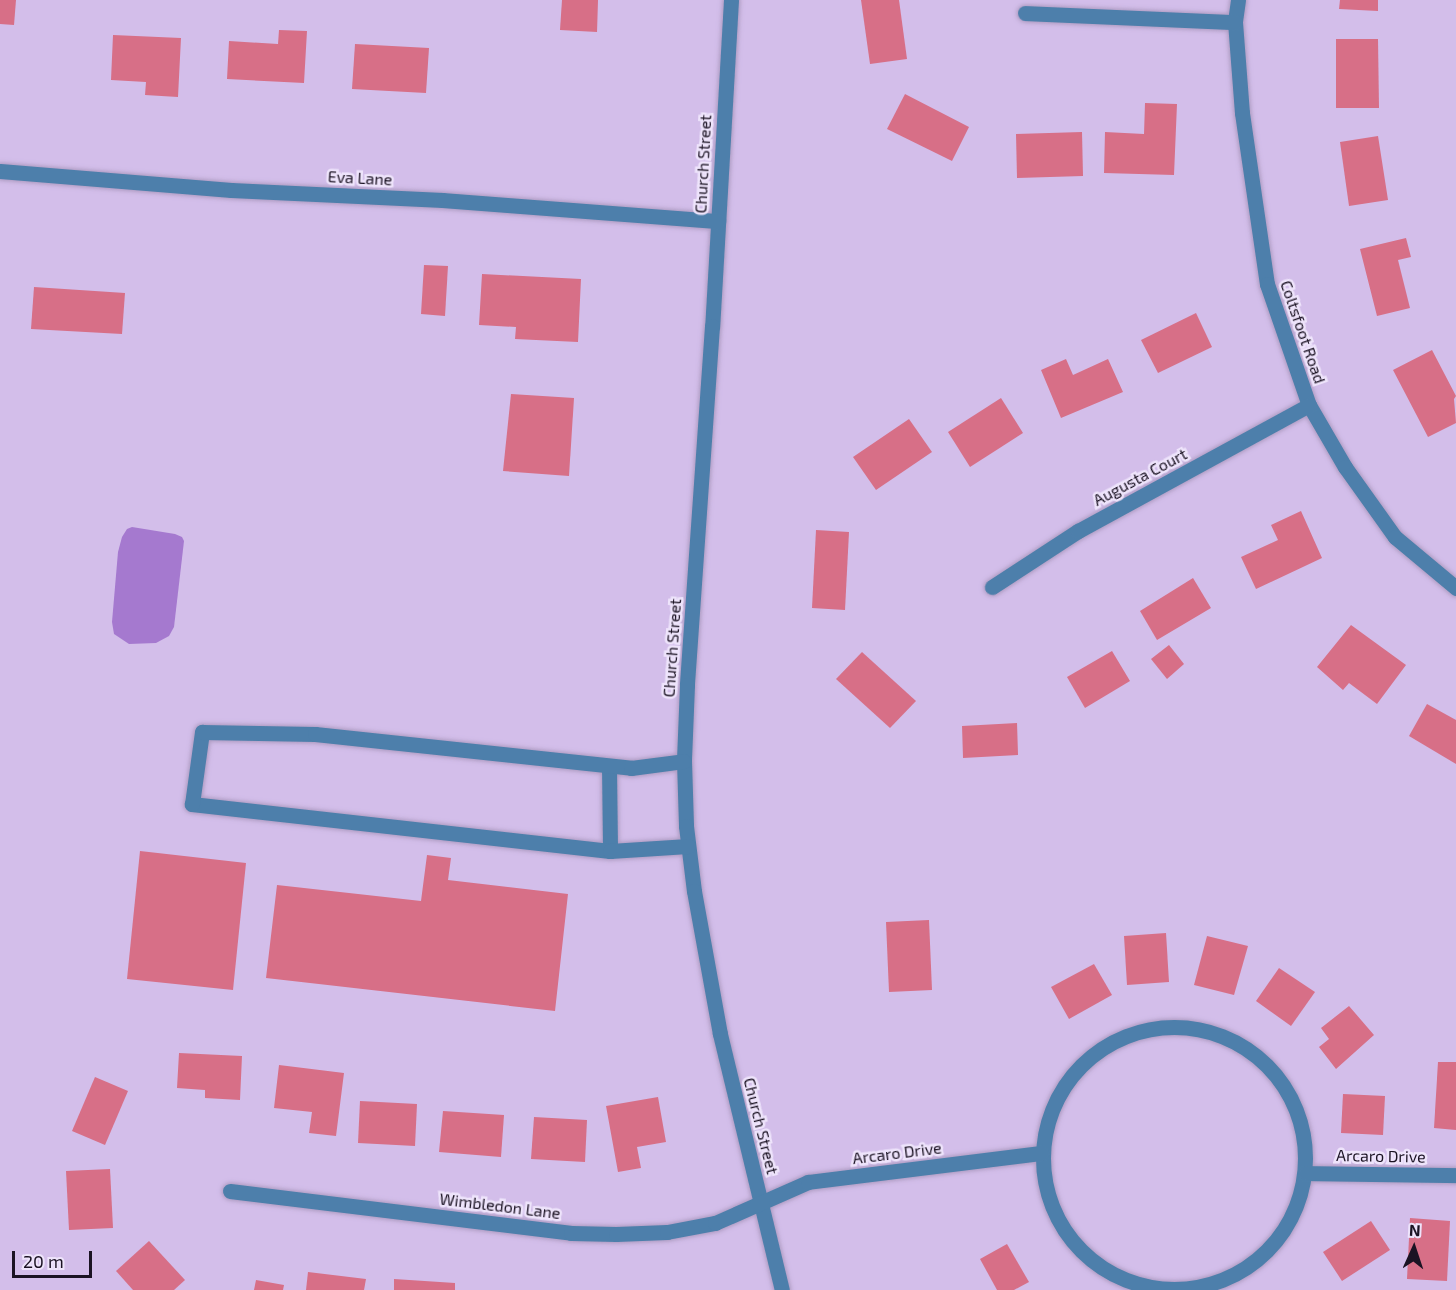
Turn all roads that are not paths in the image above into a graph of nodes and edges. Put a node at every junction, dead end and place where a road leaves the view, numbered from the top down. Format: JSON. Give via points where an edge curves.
{"nodes":[{"id":1,"x":731,"y":0,"type":"edge"},
{"id":2,"x":1238,"y":0,"type":"edge"},
{"id":3,"x":1025,"y":13,"type":"dead end"},
{"id":4,"x":1235,"y":22,"type":"junction"},
{"id":5,"x":0,"y":171,"type":"edge"},
{"id":6,"x":718,"y":221,"type":"junction"},
{"id":7,"x":1309,"y":405,"type":"junction"},
{"id":8,"x":992,"y":587,"type":"dead end"},
{"id":9,"x":1456,"y":588,"type":"edge"},
{"id":10,"x":684,"y":761,"type":"junction"},
{"id":11,"x":609,"y":766,"type":"junction"},
{"id":12,"x":688,"y":846,"type":"junction"},
{"id":13,"x":610,"y":851,"type":"junction"},
{"id":14,"x":1041,"y":1153,"type":"junction"},
{"id":15,"x":1306,"y":1173,"type":"junction"},
{"id":16,"x":1456,"y":1175,"type":"edge"},
{"id":17,"x":230,"y":1191,"type":"dead end"},
{"id":18,"x":761,"y":1203,"type":"junction"},
{"id":19,"x":782,"y":1290,"type":"edge"}],
"edges":[{"from":1,"to":6,"type":"street","name":"Church Street"},
{"from":2,"to":4,"type":"street","name":"Coltsfoot Road"},
{"from":3,"to":4,"type":"street"},
{"from":4,"to":7,"type":"street","name":"Coltsfoot Road","via":[[1242,113],[1267,284]]},
{"from":5,"to":6,"type":"street","name":"Eva Lane"},
{"from":6,"to":10,"type":"street","name":"Church Street"},
{"from":7,"to":8,"type":"street","name":"Augusta Court","via":[[1078,531]]},
{"from":7,"to":9,"type":"street","name":"Coltsfoot Road","via":[[1345,467],[1395,537]]},
{"from":10,"to":11,"type":"street","via":[[631,768]]},
{"from":10,"to":12,"type":"street","name":"Church Street"},
{"from":11,"to":13,"type":"street"},
{"from":11,"to":13,"type":"street","via":[[315,734],[202,732],[192,804]]},
{"from":12,"to":13,"type":"street"},
{"from":12,"to":18,"type":"street","name":"Church Street","via":[[704,956]]},
{"from":14,"to":15,"type":"street","via":[[1047,1197],[1067,1237],[1100,1268],[1141,1286],[1186,1290],[1230,1278],[1267,1252],[1293,1216]]},
{"from":14,"to":15,"type":"street","via":[[1049,1111],[1070,1074],[1102,1046],[1141,1029],[1183,1026],[1225,1036],[1261,1058],[1288,1091],[1304,1130]]},
{"from":14,"to":18,"type":"street","name":"Arcaro Drive","via":[[808,1182]]},
{"from":15,"to":16,"type":"street","name":"Arcaro Drive"},
{"from":17,"to":18,"type":"street","name":"Wimbledon Lane","via":[[571,1233],[668,1232],[716,1223]]},
{"from":18,"to":19,"type":"street","name":"Church Street"}]}
